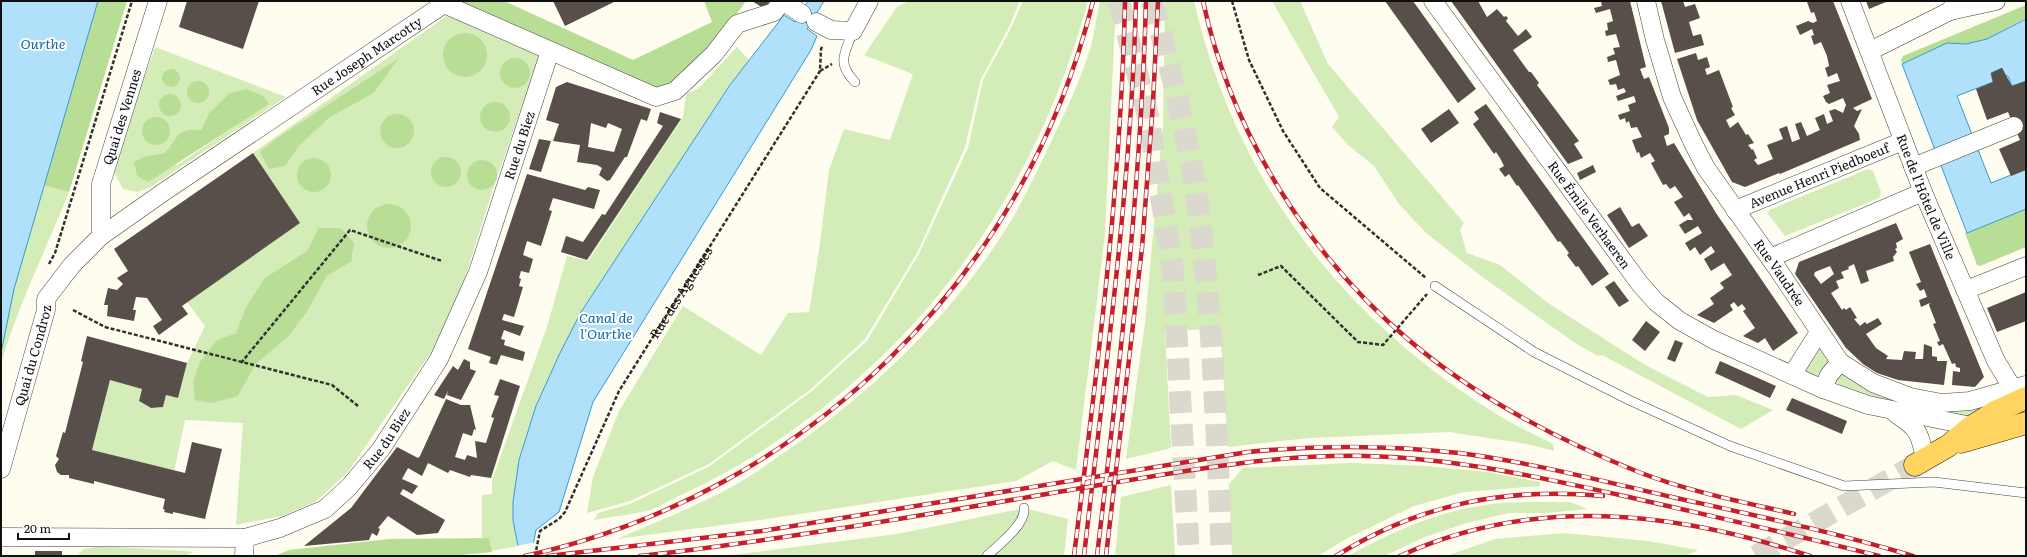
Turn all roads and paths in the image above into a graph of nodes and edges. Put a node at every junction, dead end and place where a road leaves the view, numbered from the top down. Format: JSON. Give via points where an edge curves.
{"nodes":[{"id":1,"x":132,"y":1,"type":"edge"},
{"id":2,"x":158,"y":1,"type":"edge"},
{"id":3,"x":782,"y":1,"type":"edge"},
{"id":4,"x":869,"y":1,"type":"edge"},
{"id":5,"x":1232,"y":1,"type":"edge"},
{"id":6,"x":1433,"y":1,"type":"edge"},
{"id":7,"x":1646,"y":1,"type":"edge"},
{"id":8,"x":1850,"y":1,"type":"edge"},
{"id":9,"x":1996,"y":1,"type":"edge"},
{"id":10,"x":1953,"y":6,"type":"edge"},
{"id":11,"x":816,"y":22,"type":"junction"},
{"id":12,"x":853,"y":31,"type":"junction"},
{"id":13,"x":550,"y":51,"type":"junction"},
{"id":14,"x":1870,"y":51,"type":"junction"},
{"id":15,"x":855,"y":82,"type":"dead end"},
{"id":16,"x":2014,"y":126,"type":"dead end"},
{"id":17,"x":1903,"y":141,"type":"junction"},
{"id":18,"x":1913,"y":167,"type":"junction"},
{"id":19,"x":1923,"y":192,"type":"junction"},
{"id":20,"x":1735,"y":210,"type":"junction"},
{"id":21,"x":101,"y":236,"type":"junction"},
{"id":22,"x":55,"y":253,"type":"dead end"},
{"id":23,"x":1770,"y":258,"type":"junction"},
{"id":24,"x":442,"y":261,"type":"dead end"},
{"id":25,"x":2026,"y":266,"type":"edge"},
{"id":26,"x":1258,"y":275,"type":"dead end"},
{"id":27,"x":1434,"y":286,"type":"junction"},
{"id":28,"x":1966,"y":290,"type":"junction"},
{"id":29,"x":73,"y":310,"type":"dead end"},
{"id":30,"x":1819,"y":332,"type":"junction"},
{"id":31,"x":1840,"y":362,"type":"junction"},
{"id":32,"x":241,"y":363,"type":"junction"},
{"id":33,"x":1792,"y":375,"type":"junction"},
{"id":34,"x":1823,"y":389,"type":"junction"},
{"id":35,"x":2022,"y":391,"type":"edge"},
{"id":36,"x":358,"y":406,"type":"dead end"},
{"id":37,"x":1890,"y":410,"type":"junction"},
{"id":38,"x":2026,"y":423,"type":"edge"},
{"id":39,"x":1971,"y":427,"type":"junction"},
{"id":40,"x":2005,"y":429,"type":"junction"},
{"id":41,"x":1948,"y":446,"type":"junction"},
{"id":42,"x":1920,"y":461,"type":"joint"},
{"id":43,"x":1,"y":469,"type":"edge"},
{"id":44,"x":2026,"y":493,"type":"edge"},
{"id":45,"x":1024,"y":508,"type":"dead end"},
{"id":46,"x":1,"y":537,"type":"edge"},
{"id":47,"x":245,"y":538,"type":"junction"},
{"id":48,"x":244,"y":556,"type":"edge"},
{"id":49,"x":535,"y":556,"type":"edge"},
{"id":50,"x":986,"y":556,"type":"edge"}],
"edges":[{"from":1,"to":22,"type":"path"},
{"from":2,"to":21,"type":"street","name":"Quai des Vennes","via":[[101,184]]},
{"from":3,"to":11,"type":"street","name":"Rue Joseph Marcotty"},
{"from":3,"to":13,"type":"street","name":"Rue Joseph Marcotty","via":[[774,12],[736,24],[714,54],[675,91],[656,97]]},
{"from":4,"to":12,"type":"street"},
{"from":5,"to":27,"type":"path","via":[[1252,67],[1283,131],[1320,188]]},
{"from":6,"to":33,"type":"street","name":"Rue Émile Verhaeren","via":[[1652,297],[1680,321],[1714,340]]},
{"from":7,"to":20,"type":"street","name":"Rue Vaudrée","via":[[1657,47],[1682,123],[1706,168]]},
{"from":8,"to":14,"type":"street","name":"Rue de l'Hôtel de Ville"},
{"from":9,"to":10,"type":"street"},
{"from":10,"to":14,"type":"street"},
{"from":11,"to":12,"type":"street"},
{"from":11,"to":49,"type":"path","name":"Rue des Aguesses","via":[[820,71],[619,391],[565,512],[540,531]]},
{"from":12,"to":15,"type":"lane","via":[[843,60],[846,72]]},
{"from":13,"to":21,"type":"street","name":"Rue Joseph Marcotty","via":[[444,4]]},
{"from":13,"to":47,"type":"street","name":"Rue du Biez","via":[[478,272],[439,359],[381,449],[349,487],[325,509],[280,528]]},
{"from":14,"to":17,"type":"street","name":"Rue de l'Hôtel de Ville"},
{"from":16,"to":18,"type":"street"},
{"from":17,"to":18,"type":"street","name":"Rue de l'Hôtel de Ville"},
{"from":17,"to":20,"type":"street","name":"Avenue Henri Piedboeuf"},
{"from":18,"to":19,"type":"street","name":"Rue de l'Hôtel de Ville"},
{"from":19,"to":23,"type":"street"},
{"from":19,"to":28,"type":"street","name":"Rue de l'Hôtel de Ville"},
{"from":20,"to":23,"type":"street","name":"Rue Vaudrée"},
{"from":21,"to":43,"type":"street","name":"Quai du Condroz","via":[[72,265],[46,299],[46,310]]},
{"from":23,"to":30,"type":"street","name":"Rue Vaudrée"},
{"from":24,"to":32,"type":"path","via":[[350,230]]},
{"from":25,"to":28,"type":"street"},
{"from":26,"to":27,"type":"path","via":[[1280,266],[1358,342],[1383,345]]},
{"from":27,"to":44,"type":"lane","via":[[1534,352],[1737,449],[1844,486],[1934,482]]},
{"from":28,"to":35,"type":"street","name":"Rue de l'Hôtel de Ville","via":[[1996,361]]},
{"from":29,"to":32,"type":"path","via":[[105,326]]},
{"from":30,"to":31,"type":"street","name":"Rue Vaudrée"},
{"from":30,"to":33,"type":"street"},
{"from":31,"to":34,"type":"street","via":[[1829,374]]},
{"from":31,"to":35,"type":"street","name":"Rue Vaudrée","via":[[1873,383],[1910,397],[1942,403],[1970,401]]},
{"from":32,"to":36,"type":"path","via":[[332,385]]},
{"from":33,"to":34,"type":"street","name":"Rue Émile Verhaeren"},
{"from":34,"to":37,"type":"street","name":"Rue Émile Verhaeren"},
{"from":35,"to":39,"type":"main road"},
{"from":37,"to":39,"type":"street","name":"Rue Émile Verhaeren"},
{"from":37,"to":42,"type":"street","name":"Rue Émile Verhaeren","via":[[1913,425],[1919,434]]},
{"from":38,"to":40,"type":"main road"},
{"from":39,"to":40,"type":"street","name":"Rue Émile Verhaeren"},
{"from":39,"to":41,"type":"main road"},
{"from":40,"to":41,"type":"main road"},
{"from":41,"to":42,"type":"main road"},
{"from":45,"to":50,"type":"lane","via":[[1025,515],[1019,525]]},
{"from":46,"to":47,"type":"street","name":"Rue du Biez"},
{"from":47,"to":48,"type":"street"}]}
